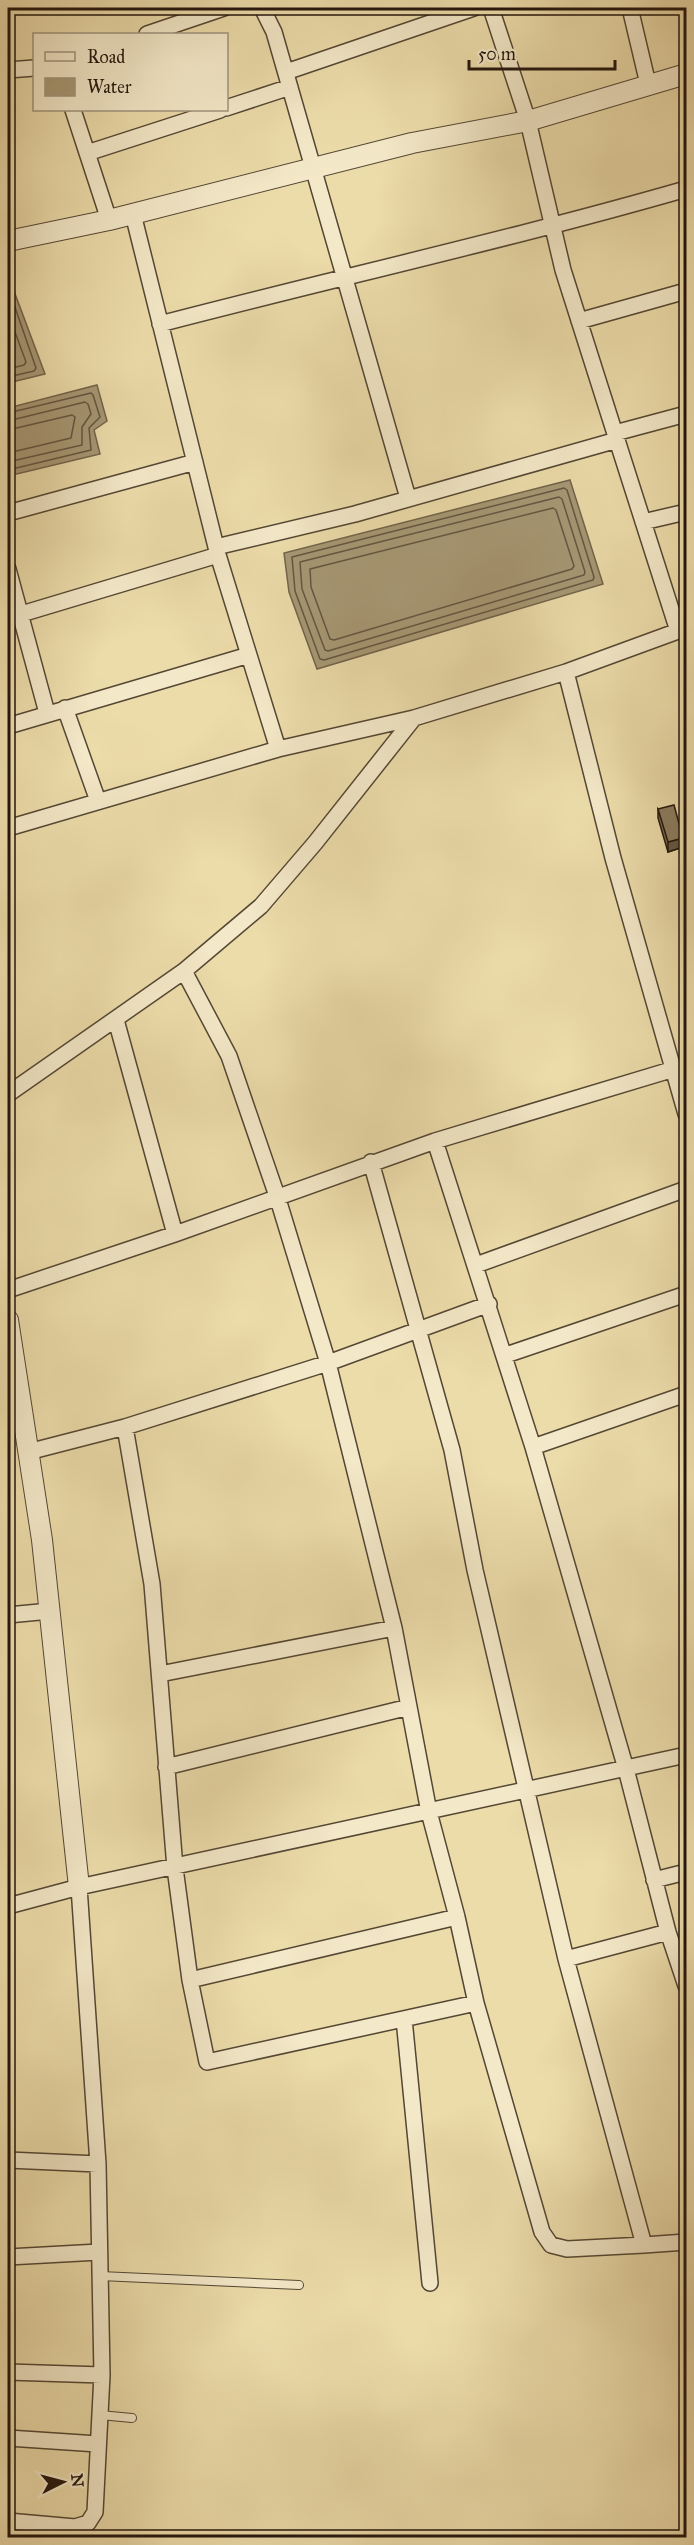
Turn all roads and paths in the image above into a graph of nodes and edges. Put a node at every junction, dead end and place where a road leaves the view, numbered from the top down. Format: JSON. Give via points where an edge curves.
{"nodes":[{"id":1,"x":224,"y":8,"type":"edge"},
{"id":2,"x":262,"y":8,"type":"edge"},
{"id":3,"x":474,"y":8,"type":"edge"},
{"id":4,"x":491,"y":8,"type":"edge"},
{"id":5,"x":630,"y":8,"type":"edge"},
{"id":6,"x":150,"y":33,"type":"edge"},
{"id":7,"x":33,"y":68,"type":"edge"},
{"id":8,"x":8,"y":70,"type":"edge"},
{"id":9,"x":687,"y":74,"type":"edge"},
{"id":10,"x":288,"y":79,"type":"junction"},
{"id":11,"x":648,"y":84,"type":"junction"},
{"id":12,"x":228,"y":107,"type":"edge"},
{"id":13,"x":73,"y":111,"type":"edge"},
{"id":14,"x":217,"y":111,"type":"edge"},
{"id":15,"x":528,"y":121,"type":"junction"},
{"id":16,"x":87,"y":153,"type":"junction"},
{"id":17,"x":314,"y":168,"type":"junction"},
{"id":18,"x":687,"y":189,"type":"edge"},
{"id":19,"x":133,"y":214,"type":"junction"},
{"id":20,"x":110,"y":220,"type":"junction"},
{"id":21,"x":553,"y":227,"type":"junction"},
{"id":22,"x":8,"y":241,"type":"edge"},
{"id":23,"x":344,"y":276,"type":"junction"},
{"id":24,"x":687,"y":291,"type":"edge"},
{"id":25,"x":579,"y":321,"type":"junction"},
{"id":26,"x":160,"y":324,"type":"junction"},
{"id":27,"x":687,"y":414,"type":"edge"},
{"id":28,"x":616,"y":436,"type":"junction"},
{"id":29,"x":195,"y":462,"type":"junction"},
{"id":30,"x":408,"y":498,"type":"junction"},
{"id":31,"x":687,"y":512,"type":"edge"},
{"id":32,"x":8,"y":513,"type":"edge"},
{"id":33,"x":643,"y":522,"type":"junction"},
{"id":34,"x":217,"y":551,"type":"junction"},
{"id":35,"x":8,"y":569,"type":"edge"},
{"id":36,"x":14,"y":616,"type":"edge"},
{"id":37,"x":682,"y":630,"type":"edge"},
{"id":38,"x":249,"y":655,"type":"junction"},
{"id":39,"x":566,"y":672,"type":"junction"},
{"id":40,"x":65,"y":708,"type":"junction"},
{"id":41,"x":47,"y":713,"type":"junction"},
{"id":42,"x":414,"y":718,"type":"junction"},
{"id":43,"x":8,"y":726,"type":"edge"},
{"id":44,"x":278,"y":749,"type":"junction"},
{"id":45,"x":98,"y":801,"type":"junction"},
{"id":46,"x":8,"y":828,"type":"edge"},
{"id":47,"x":184,"y":971,"type":"junction"},
{"id":48,"x":116,"y":1020,"type":"junction"},
{"id":49,"x":674,"y":1069,"type":"junction"},
{"id":50,"x":8,"y":1094,"type":"edge"},
{"id":51,"x":687,"y":1114,"type":"edge"},
{"id":52,"x":435,"y":1141,"type":"junction"},
{"id":53,"x":371,"y":1162,"type":"junction"},
{"id":54,"x":687,"y":1189,"type":"edge"},
{"id":55,"x":277,"y":1196,"type":"junction"},
{"id":56,"x":175,"y":1233,"type":"junction"},
{"id":57,"x":476,"y":1265,"type":"junction"},
{"id":58,"x":8,"y":1290,"type":"edge"},
{"id":59,"x":687,"y":1294,"type":"edge"},
{"id":60,"x":489,"y":1304,"type":"junction"},
{"id":61,"x":8,"y":1320,"type":"edge"},
{"id":62,"x":419,"y":1329,"type":"junction"},
{"id":63,"x":506,"y":1355,"type":"junction"},
{"id":64,"x":328,"y":1363,"type":"junction"},
{"id":65,"x":687,"y":1394,"type":"edge"},
{"id":66,"x":125,"y":1427,"type":"junction"},
{"id":67,"x":533,"y":1447,"type":"junction"},
{"id":68,"x":28,"y":1452,"type":"junction"},
{"id":69,"x":50,"y":1611,"type":"junction"},
{"id":70,"x":8,"y":1615,"type":"edge"},
{"id":71,"x":394,"y":1628,"type":"junction"},
{"id":72,"x":160,"y":1674,"type":"junction"},
{"id":73,"x":409,"y":1707,"type":"junction"},
{"id":74,"x":687,"y":1755,"type":"edge"},
{"id":75,"x":166,"y":1767,"type":"junction"},
{"id":76,"x":626,"y":1768,"type":"junction"},
{"id":77,"x":528,"y":1791,"type":"junction"},
{"id":78,"x":429,"y":1812,"type":"junction"},
{"id":79,"x":175,"y":1868,"type":"junction"},
{"id":80,"x":687,"y":1872,"type":"edge"},
{"id":81,"x":654,"y":1880,"type":"junction"},
{"id":82,"x":80,"y":1887,"type":"junction"},
{"id":83,"x":8,"y":1906,"type":"edge"},
{"id":84,"x":457,"y":1917,"type":"junction"},
{"id":85,"x":668,"y":1932,"type":"junction"},
{"id":86,"x":566,"y":1959,"type":"junction"},
{"id":87,"x":190,"y":1980,"type":"junction"},
{"id":88,"x":687,"y":1986,"type":"edge"},
{"id":89,"x":476,"y":2003,"type":"junction"},
{"id":90,"x":404,"y":2019,"type":"junction"},
{"id":91,"x":8,"y":2159,"type":"edge"},
{"id":92,"x":98,"y":2164,"type":"junction"},
{"id":93,"x":687,"y":2242,"type":"edge"},
{"id":94,"x":644,"y":2246,"type":"junction"},
{"id":95,"x":99,"y":2252,"type":"junction"},
{"id":96,"x":8,"y":2257,"type":"edge"},
{"id":97,"x":100,"y":2276,"type":"junction"},
{"id":98,"x":430,"y":2283,"type":"dead end"},
{"id":99,"x":299,"y":2284,"type":"dead end"},
{"id":100,"x":8,"y":2372,"type":"edge"},
{"id":101,"x":102,"y":2375,"type":"junction"},
{"id":102,"x":100,"y":2415,"type":"junction"},
{"id":103,"x":132,"y":2418,"type":"dead end"},
{"id":104,"x":8,"y":2438,"type":"edge"},
{"id":105,"x":98,"y":2444,"type":"junction"},
{"id":106,"x":8,"y":2521,"type":"edge"}],
"edges":[{"from":1,"to":6,"type":"street"},
{"from":2,"to":10,"type":"street","via":[[274,32]]},
{"from":3,"to":10,"type":"street"},
{"from":4,"to":15,"type":"street"},
{"from":5,"to":11,"type":"street"},
{"from":7,"to":8,"type":"street"},
{"from":9,"to":11,"type":"street"},
{"from":10,"to":12,"type":"street"},
{"from":10,"to":17,"type":"street"},
{"from":11,"to":15,"type":"street"},
{"from":13,"to":16,"type":"street"},
{"from":14,"to":16,"type":"street"},
{"from":15,"to":17,"type":"street","via":[[412,143]]},
{"from":15,"to":21,"type":"street"},
{"from":16,"to":20,"type":"street"},
{"from":17,"to":19,"type":"street"},
{"from":17,"to":23,"type":"street"},
{"from":18,"to":21,"type":"street"},
{"from":19,"to":20,"type":"street"},
{"from":19,"to":26,"type":"street"},
{"from":20,"to":22,"type":"street"},
{"from":21,"to":23,"type":"street"},
{"from":21,"to":25,"type":"street"},
{"from":23,"to":26,"type":"street"},
{"from":23,"to":30,"type":"street"},
{"from":24,"to":25,"type":"street"},
{"from":25,"to":28,"type":"street"},
{"from":26,"to":29,"type":"street"},
{"from":27,"to":28,"type":"street"},
{"from":28,"to":30,"type":"street"},
{"from":28,"to":33,"type":"street"},
{"from":29,"to":32,"type":"street"},
{"from":29,"to":34,"type":"street"},
{"from":30,"to":34,"type":"street"},
{"from":31,"to":33,"type":"street"},
{"from":33,"to":37,"type":"street"},
{"from":34,"to":36,"type":"street"},
{"from":34,"to":38,"type":"street"},
{"from":35,"to":36,"type":"street"},
{"from":36,"to":41,"type":"street"},
{"from":37,"to":39,"type":"street"},
{"from":38,"to":40,"type":"street"},
{"from":38,"to":44,"type":"street"},
{"from":39,"to":42,"type":"street"},
{"from":39,"to":49,"type":"street","via":[[613,858]]},
{"from":40,"to":41,"type":"street"},
{"from":40,"to":45,"type":"street"},
{"from":41,"to":43,"type":"street"},
{"from":42,"to":44,"type":"street"},
{"from":42,"to":47,"type":"street","via":[[261,906]]},
{"from":44,"to":45,"type":"street"},
{"from":45,"to":46,"type":"street"},
{"from":47,"to":48,"type":"street"},
{"from":47,"to":55,"type":"street","via":[[229,1056]]},
{"from":48,"to":50,"type":"street"},
{"from":48,"to":56,"type":"street"},
{"from":49,"to":51,"type":"street"},
{"from":49,"to":52,"type":"street"},
{"from":52,"to":53,"type":"street"},
{"from":52,"to":57,"type":"street"},
{"from":53,"to":55,"type":"street"},
{"from":53,"to":62,"type":"street"},
{"from":54,"to":57,"type":"street"},
{"from":55,"to":56,"type":"street"},
{"from":55,"to":64,"type":"street"},
{"from":56,"to":58,"type":"street"},
{"from":57,"to":60,"type":"street"},
{"from":59,"to":63,"type":"street"},
{"from":60,"to":62,"type":"street"},
{"from":60,"to":63,"type":"street"},
{"from":61,"to":68,"type":"street"},
{"from":62,"to":64,"type":"street"},
{"from":62,"to":77,"type":"street","via":[[452,1450],[475,1570]]},
{"from":63,"to":67,"type":"street"},
{"from":64,"to":66,"type":"street"},
{"from":64,"to":71,"type":"street"},
{"from":65,"to":67,"type":"street"},
{"from":66,"to":68,"type":"street"},
{"from":66,"to":72,"type":"street","via":[[152,1584]]},
{"from":67,"to":76,"type":"street"},
{"from":68,"to":69,"type":"street"},
{"from":69,"to":70,"type":"street"},
{"from":69,"to":82,"type":"street"},
{"from":71,"to":72,"type":"street"},
{"from":71,"to":73,"type":"street"},
{"from":72,"to":75,"type":"street"},
{"from":73,"to":75,"type":"street"},
{"from":73,"to":78,"type":"street"},
{"from":74,"to":76,"type":"street"},
{"from":75,"to":79,"type":"street"},
{"from":76,"to":77,"type":"street"},
{"from":76,"to":81,"type":"street"},
{"from":77,"to":78,"type":"street"},
{"from":77,"to":86,"type":"street"},
{"from":78,"to":79,"type":"street"},
{"from":78,"to":84,"type":"street"},
{"from":79,"to":82,"type":"street"},
{"from":79,"to":87,"type":"street"},
{"from":80,"to":81,"type":"street"},
{"from":81,"to":85,"type":"street"},
{"from":82,"to":83,"type":"street"},
{"from":82,"to":92,"type":"street"},
{"from":84,"to":87,"type":"street"},
{"from":84,"to":89,"type":"street"},
{"from":85,"to":86,"type":"street"},
{"from":85,"to":88,"type":"street"},
{"from":86,"to":94,"type":"street"},
{"from":87,"to":90,"type":"street","via":[[207,2062]]},
{"from":89,"to":90,"type":"street"},
{"from":89,"to":94,"type":"street","via":[[542,2232],[551,2245],[567,2249]]},
{"from":90,"to":98,"type":"street"},
{"from":91,"to":92,"type":"street"},
{"from":92,"to":95,"type":"street"},
{"from":93,"to":94,"type":"street"},
{"from":95,"to":96,"type":"street"},
{"from":95,"to":97,"type":"street"},
{"from":97,"to":99,"type":"lane"},
{"from":97,"to":101,"type":"street"},
{"from":100,"to":101,"type":"street"},
{"from":101,"to":102,"type":"street"},
{"from":102,"to":103,"type":"lane"},
{"from":102,"to":105,"type":"street"},
{"from":104,"to":105,"type":"street"},
{"from":105,"to":106,"type":"street","via":[[94,2512],[88,2523],[75,2527]]}]}
